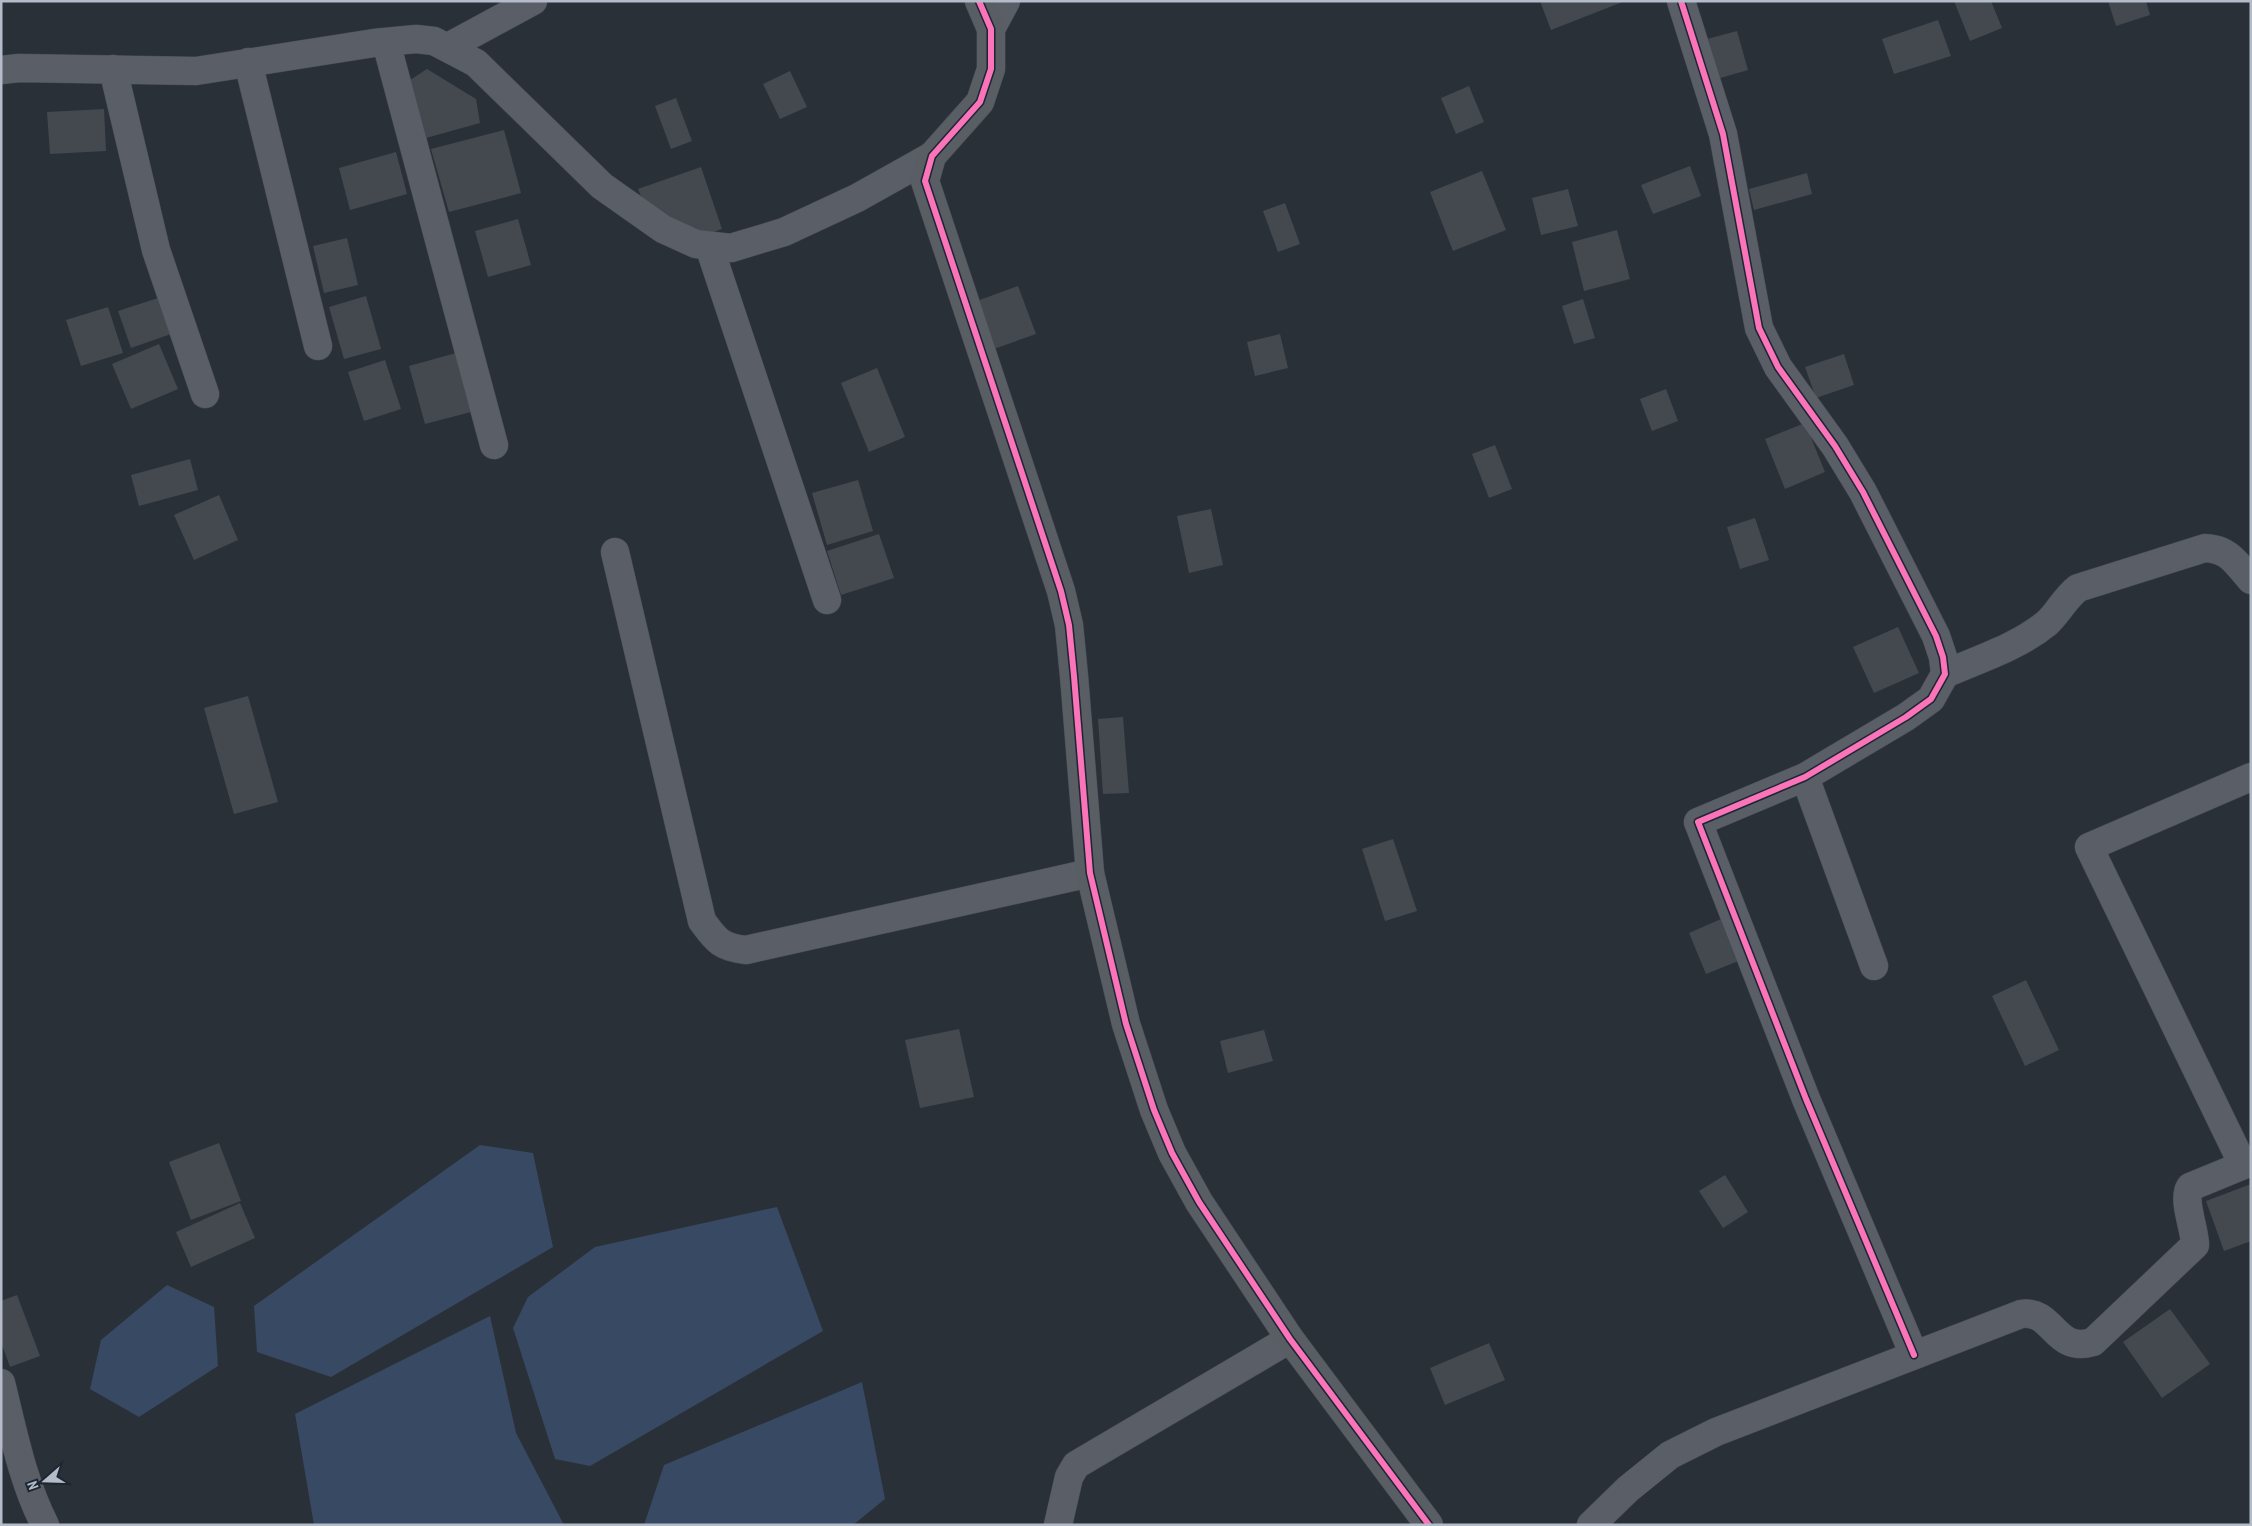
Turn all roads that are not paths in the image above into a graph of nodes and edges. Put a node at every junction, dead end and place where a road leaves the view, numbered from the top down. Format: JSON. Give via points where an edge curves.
{"nodes":[{"id":1,"x":533,"y":1,"type":"edge"},
{"id":2,"x":979,"y":1,"type":"edge"},
{"id":3,"x":1006,"y":1,"type":"edge"},
{"id":4,"x":1681,"y":1,"type":"edge"},
{"id":5,"x":991,"y":29,"type":"junction"},
{"id":6,"x":386,"y":42,"type":"junction"},
{"id":7,"x":448,"y":47,"type":"junction"},
{"id":8,"x":248,"y":62,"type":"junction"},
{"id":9,"x":113,"y":69,"type":"junction"},
{"id":10,"x":1,"y":70,"type":"edge"},
{"id":11,"x":932,"y":156,"type":"junction"},
{"id":12,"x":709,"y":246,"type":"junction"},
{"id":13,"x":318,"y":346,"type":"dead end"},
{"id":14,"x":205,"y":394,"type":"dead end"},
{"id":15,"x":494,"y":445,"type":"dead end"},
{"id":16,"x":615,"y":552,"type":"dead end"},
{"id":17,"x":2251,"y":580,"type":"edge"},
{"id":18,"x":827,"y":600,"type":"dead end"},
{"id":19,"x":1946,"y":674,"type":"junction"},
{"id":20,"x":1805,"y":777,"type":"junction"},
{"id":21,"x":2251,"y":778,"type":"edge"},
{"id":22,"x":1090,"y":873,"type":"junction"},
{"id":23,"x":1874,"y":966,"type":"dead end"},
{"id":24,"x":2247,"y":1163,"type":"edge"},
{"id":25,"x":1290,"y":1339,"type":"junction"},
{"id":26,"x":1914,"y":1354,"type":"junction"},
{"id":27,"x":1,"y":1383,"type":"edge"},
{"id":28,"x":45,"y":1525,"type":"edge"},
{"id":29,"x":1058,"y":1525,"type":"edge"},
{"id":30,"x":1429,"y":1525,"type":"edge"},
{"id":31,"x":1591,"y":1525,"type":"edge"}],
"edges":[{"from":1,"to":7,"type":"street"},
{"from":2,"to":5,"type":"street"},
{"from":3,"to":5,"type":"street"},
{"from":4,"to":19,"type":"street","via":[[1723,134],[1759,328],[1778,367],[1836,446],[1863,492],[1936,636]]},
{"from":5,"to":11,"type":"street","via":[[991,69],[980,102]]},
{"from":6,"to":7,"type":"street","via":[[416,39]]},
{"from":6,"to":8,"type":"street"},
{"from":6,"to":15,"type":"street"},
{"from":7,"to":12,"type":"street","via":[[476,63],[602,186],[663,229],[696,244]]},
{"from":8,"to":9,"type":"street","via":[[196,71]]},
{"from":8,"to":13,"type":"street"},
{"from":9,"to":10,"type":"street"},
{"from":9,"to":14,"type":"street","via":[[156,250]]},
{"from":11,"to":12,"type":"street","via":[[857,198],[784,232],[731,248]]},
{"from":11,"to":22,"type":"street","via":[[925,181],[1056,572],[1067,617]]},
{"from":12,"to":18,"type":"street"},
{"from":16,"to":22,"type":"street","via":[[702,921],[718,942],[746,950]]},
{"from":17,"to":19,"type":"street","via":[[2230,556],[2218,548],[2205,548],[2078,588],[2048,622],[2024,639]]},
{"from":19,"to":20,"type":"street","via":[[1931,698],[1918,708]]},
{"from":20,"to":23,"type":"street"},
{"from":20,"to":26,"type":"street","via":[[1698,822],[1806,1099]]},
{"from":21,"to":24,"type":"street","via":[[2089,848]]},
{"from":22,"to":25,"type":"street","via":[[1126,1024],[1154,1110],[1172,1153],[1199,1202]]},
{"from":24,"to":26,"type":"street","via":[[2190,1187],[2186,1198],[2195,1245],[2093,1342],[2080,1346],[2069,1342],[2030,1313]]},
{"from":25,"to":29,"type":"street","via":[[1076,1465],[1069,1477]]},
{"from":25,"to":30,"type":"street"},
{"from":26,"to":31,"type":"street","via":[[1716,1432],[1678,1452],[1628,1489]]},
{"from":27,"to":28,"type":"street","via":[[17,1449],[35,1506]]}]}
